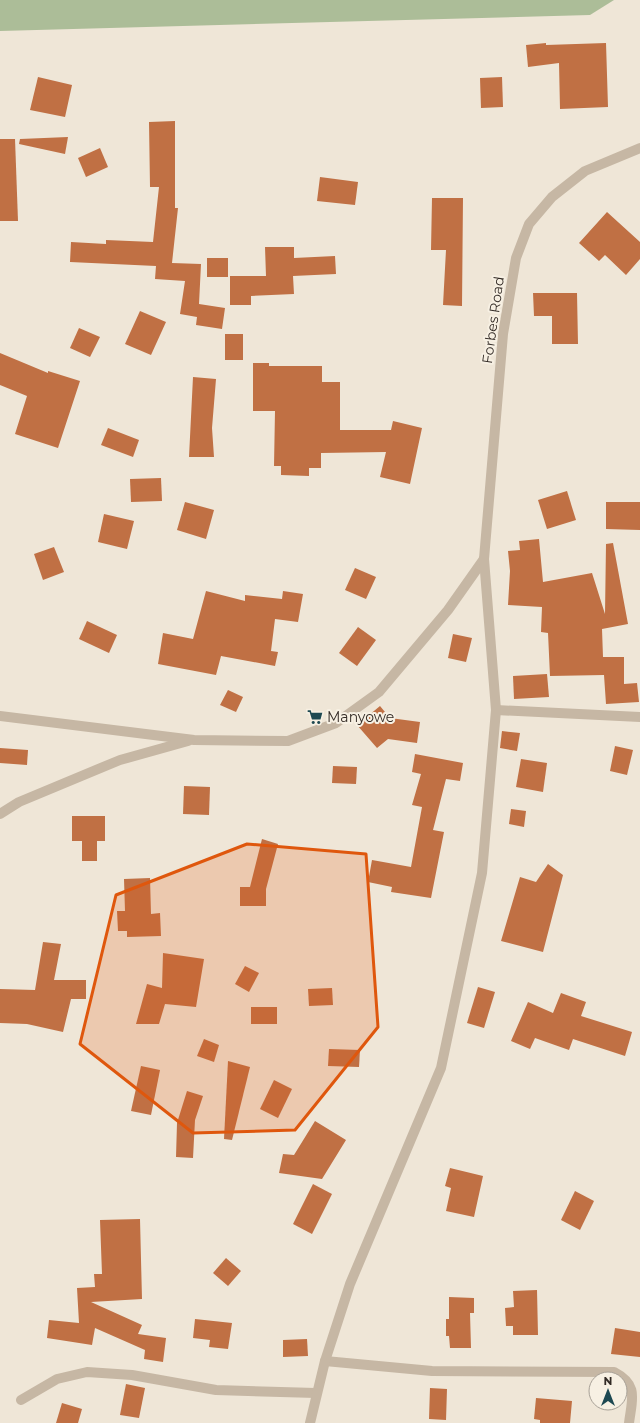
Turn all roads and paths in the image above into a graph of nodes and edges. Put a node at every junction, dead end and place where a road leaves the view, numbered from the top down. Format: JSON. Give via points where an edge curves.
{"nodes":[{"id":1,"x":640,"y":148,"type":"edge"},
{"id":2,"x":484,"y":560,"type":"junction"},
{"id":3,"x":496,"y":710,"type":"junction"},
{"id":4,"x":0,"y":716,"type":"edge"},
{"id":5,"x":640,"y":717,"type":"edge"},
{"id":6,"x":194,"y":740,"type":"junction"},
{"id":7,"x":0,"y":814,"type":"edge"},
{"id":8,"x":325,"y":1361,"type":"junction"},
{"id":9,"x":316,"y":1393,"type":"junction"},
{"id":10,"x":21,"y":1400,"type":"dead end"},
{"id":11,"x":310,"y":1423,"type":"edge"},
{"id":12,"x":629,"y":1423,"type":"edge"}],
"edges":[{"from":1,"to":2,"type":"street","name":"Forbes Road","via":[[585,171],[552,197],[529,224],[516,258],[503,334]]},
{"from":2,"to":3,"type":"street","name":"Forbes Road"},
{"from":2,"to":6,"type":"street","via":[[448,610],[379,692],[336,723],[288,741]]},
{"from":3,"to":5,"type":"street"},
{"from":3,"to":8,"type":"street","name":"Forbes Road","via":[[482,873],[441,1068],[350,1284]]},
{"from":4,"to":6,"type":"street"},
{"from":6,"to":7,"type":"street","via":[[120,760],[19,802]]},
{"from":8,"to":9,"type":"street","name":"Forbes Road"},
{"from":8,"to":12,"type":"street","via":[[432,1371],[614,1372],[625,1378],[632,1388]]},
{"from":9,"to":10,"type":"street","via":[[216,1390],[132,1376],[87,1372],[56,1379]]},
{"from":9,"to":11,"type":"street","name":"Forbes Road"}]}
